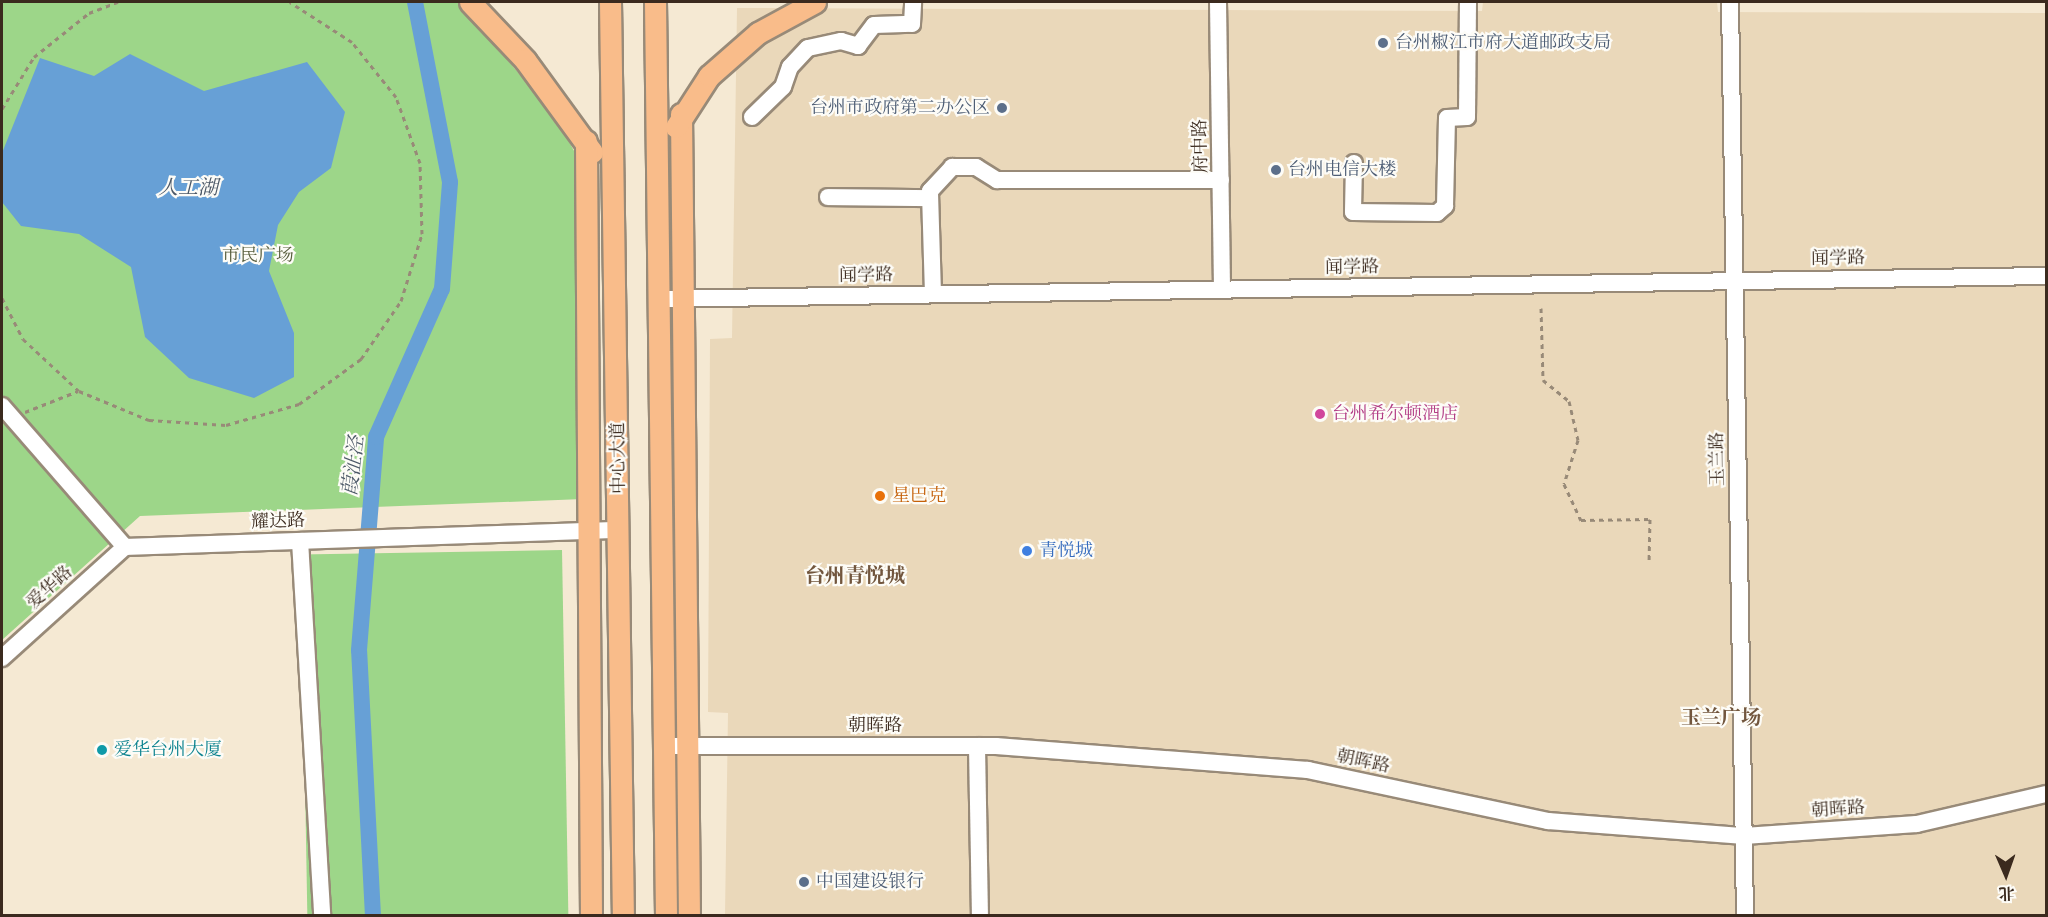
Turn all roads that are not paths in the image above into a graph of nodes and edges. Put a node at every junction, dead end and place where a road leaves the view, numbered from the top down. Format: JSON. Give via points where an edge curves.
{"nodes":[{"id":1,"x":470,"y":2,"type":"edge"},
{"id":2,"x":610,"y":2,"type":"edge"},
{"id":3,"x":655,"y":2,"type":"edge"},
{"id":4,"x":815,"y":2,"type":"edge"},
{"id":5,"x":913,"y":2,"type":"edge"},
{"id":6,"x":1218,"y":2,"type":"edge"},
{"id":7,"x":1468,"y":2,"type":"edge"},
{"id":8,"x":1730,"y":2,"type":"edge"},
{"id":9,"x":681,"y":114,"type":"junction"},
{"id":10,"x":752,"y":117,"type":"dead end"},
{"id":11,"x":586,"y":141,"type":"junction"},
{"id":12,"x":1354,"y":164,"type":"dead end"},
{"id":13,"x":1221,"y":180,"type":"junction"},
{"id":14,"x":828,"y":197,"type":"dead end"},
{"id":15,"x":930,"y":198,"type":"junction"},
{"id":16,"x":657,"y":203,"type":"junction"},
{"id":17,"x":617,"y":208,"type":"junction"},
{"id":18,"x":2046,"y":276,"type":"edge"},
{"id":19,"x":1735,"y":280,"type":"junction"},
{"id":20,"x":1222,"y":290,"type":"junction"},
{"id":21,"x":933,"y":294,"type":"junction"},
{"id":22,"x":658,"y":299,"type":"junction"},
{"id":23,"x":683,"y":299,"type":"junction"},
{"id":24,"x":7,"y":411,"type":"edge"},
{"id":25,"x":620,"y":530,"type":"junction"},
{"id":26,"x":590,"y":531,"type":"junction"},
{"id":27,"x":300,"y":541,"type":"junction"},
{"id":28,"x":125,"y":547,"type":"junction"},
{"id":29,"x":2,"y":658,"type":"edge"},
{"id":30,"x":664,"y":746,"type":"junction"},
{"id":31,"x":688,"y":746,"type":"junction"},
{"id":32,"x":977,"y":746,"type":"junction"},
{"id":33,"x":2046,"y":794,"type":"edge"},
{"id":34,"x":1744,"y":836,"type":"junction"},
{"id":35,"x":322,"y":915,"type":"edge"},
{"id":36,"x":591,"y":915,"type":"edge"},
{"id":37,"x":623,"y":915,"type":"edge"},
{"id":38,"x":666,"y":915,"type":"edge"},
{"id":39,"x":690,"y":915,"type":"edge"},
{"id":40,"x":980,"y":915,"type":"edge"},
{"id":41,"x":1745,"y":915,"type":"edge"}],
"edges":[{"from":1,"to":11,"type":"main road","via":[[525,60]]},
{"from":2,"to":17,"type":"main road","name":"中心大道"},
{"from":3,"to":16,"type":"main road"},
{"from":4,"to":9,"type":"main road","via":[[758,33],[709,76]]},
{"from":5,"to":10,"type":"street","via":[[912,24],[874,25],[858,46],[841,41],[808,48],[790,67],[783,87]]},
{"from":6,"to":13,"type":"street","name":"府中路"},
{"from":7,"to":12,"type":"street","via":[[1467,117],[1447,118],[1445,206],[1437,213],[1353,212]]},
{"from":8,"to":19,"type":"street","name":"玉兰路"},
{"from":9,"to":16,"type":"main road"},
{"from":9,"to":23,"type":"main road"},
{"from":11,"to":17,"type":"main road"},
{"from":11,"to":26,"type":"main road"},
{"from":13,"to":15,"type":"street","via":[[998,180],[976,167],[952,167]]},
{"from":13,"to":20,"type":"street","name":"府中路"},
{"from":14,"to":15,"type":"street"},
{"from":15,"to":21,"type":"street"},
{"from":16,"to":22,"type":"main road"},
{"from":17,"to":25,"type":"main road","name":"中心大道"},
{"from":18,"to":19,"type":"street","name":"闻学路"},
{"from":19,"to":20,"type":"street","name":"闻学路"},
{"from":19,"to":34,"type":"street","name":"玉兰路"},
{"from":20,"to":21,"type":"street","name":"闻学路"},
{"from":21,"to":23,"type":"street","name":"闻学路"},
{"from":22,"to":23,"type":"street","name":"闻学路"},
{"from":22,"to":30,"type":"main road"},
{"from":23,"to":31,"type":"main road"},
{"from":24,"to":28,"type":"street"},
{"from":25,"to":26,"type":"street","name":"耀达路"},
{"from":25,"to":37,"type":"main road","name":"中心大道"},
{"from":26,"to":27,"type":"street","name":"耀达路"},
{"from":26,"to":36,"type":"main road"},
{"from":27,"to":28,"type":"street","name":"耀达路"},
{"from":27,"to":35,"type":"street"},
{"from":28,"to":29,"type":"street","name":"爱华路"},
{"from":30,"to":31,"type":"street","name":"朝晖路"},
{"from":30,"to":38,"type":"main road"},
{"from":31,"to":32,"type":"street","name":"朝晖路"},
{"from":31,"to":39,"type":"main road"},
{"from":32,"to":34,"type":"street","name":"朝晖路","via":[[1308,770],[1548,820]]},
{"from":32,"to":40,"type":"street"},
{"from":33,"to":34,"type":"street","name":"朝晖路","via":[[1917,824]]},
{"from":34,"to":41,"type":"street","name":"玉兰路"}]}
